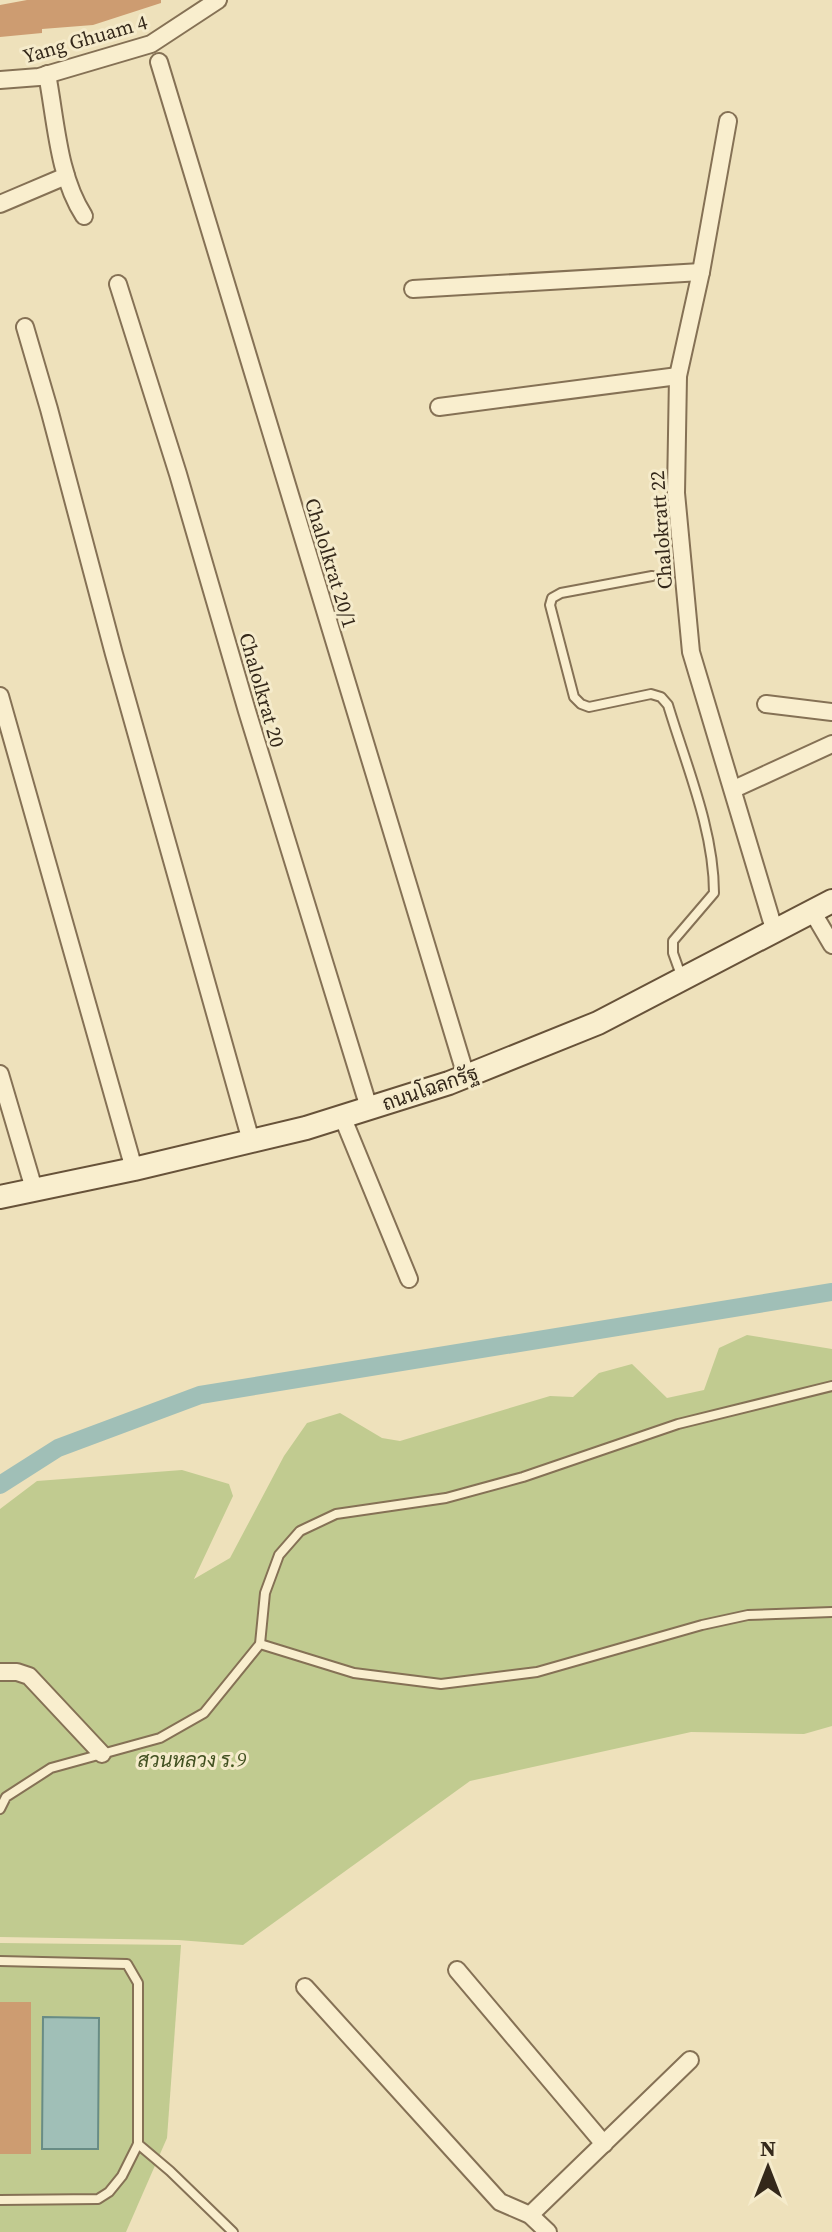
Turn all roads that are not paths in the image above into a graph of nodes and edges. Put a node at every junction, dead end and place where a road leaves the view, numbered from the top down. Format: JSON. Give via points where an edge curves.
{"nodes":[{"id":1,"x":218,"y":0,"type":"edge"},
{"id":2,"x":159,"y":62,"type":"dead end"},
{"id":3,"x":47,"y":74,"type":"junction"},
{"id":4,"x":0,"y":80,"type":"edge"},
{"id":5,"x":728,"y":121,"type":"dead end"},
{"id":6,"x":66,"y":176,"type":"junction"},
{"id":7,"x":0,"y":204,"type":"edge"},
{"id":8,"x":84,"y":216,"type":"dead end"},
{"id":9,"x":701,"y":272,"type":"junction"},
{"id":10,"x":118,"y":284,"type":"dead end"},
{"id":11,"x":413,"y":289,"type":"dead end"},
{"id":12,"x":25,"y":327,"type":"dead end"},
{"id":13,"x":678,"y":376,"type":"junction"},
{"id":14,"x":439,"y":407,"type":"dead end"},
{"id":15,"x":652,"y":576,"type":"dead end"},
{"id":16,"x":0,"y":696,"type":"edge"},
{"id":17,"x":766,"y":704,"type":"dead end"},
{"id":18,"x":832,"y":712,"type":"edge"},
{"id":19,"x":832,"y":744,"type":"edge"},
{"id":20,"x":734,"y":789,"type":"junction"},
{"id":21,"x":822,"y":906,"type":"edge"},
{"id":22,"x":774,"y":929,"type":"junction"},
{"id":23,"x":832,"y":945,"type":"edge"},
{"id":24,"x":682,"y":979,"type":"junction"},
{"id":25,"x":0,"y":1074,"type":"edge"},
{"id":26,"x":466,"y":1076,"type":"junction"},
{"id":27,"x":369,"y":1108,"type":"junction"},
{"id":28,"x":342,"y":1116,"type":"junction"},
{"id":29,"x":251,"y":1141,"type":"junction"},
{"id":30,"x":134,"y":1169,"type":"junction"},
{"id":31,"x":34,"y":1189,"type":"junction"},
{"id":32,"x":0,"y":1197,"type":"edge"},
{"id":33,"x":409,"y":1279,"type":"dead end"},
{"id":34,"x":832,"y":1386,"type":"edge"},
{"id":35,"x":832,"y":1612,"type":"edge"},
{"id":36,"x":260,"y":1644,"type":"junction"},
{"id":37,"x":0,"y":1672,"type":"edge"},
{"id":38,"x":102,"y":1754,"type":"junction"},
{"id":39,"x":0,"y":1809,"type":"edge"},
{"id":40,"x":0,"y":1961,"type":"edge"},
{"id":41,"x":457,"y":1970,"type":"dead end"},
{"id":42,"x":305,"y":1987,"type":"dead end"},
{"id":43,"x":690,"y":2060,"type":"dead end"},
{"id":44,"x":138,"y":2144,"type":"junction"},
{"id":45,"x":604,"y":2144,"type":"junction"},
{"id":46,"x":0,"y":2200,"type":"edge"},
{"id":47,"x":530,"y":2215,"type":"junction"},
{"id":48,"x":233,"y":2232,"type":"edge"},
{"id":49,"x":548,"y":2232,"type":"edge"}],
"edges":[{"from":1,"to":3,"type":"street","name":"Yang Ghuam 4","via":[[151,44]]},
{"from":2,"to":26,"type":"street","name":"Chalolkrat 20/1"},
{"from":3,"to":4,"type":"street","name":"Yang Ghuam 4"},
{"from":3,"to":6,"type":"street"},
{"from":5,"to":9,"type":"street","name":"Chalokratt 22"},
{"from":6,"to":7,"type":"street"},
{"from":6,"to":8,"type":"street"},
{"from":9,"to":11,"type":"street"},
{"from":9,"to":13,"type":"street","name":"Chalokratt 22"},
{"from":10,"to":27,"type":"street","name":"Chalolkrat 20"},
{"from":12,"to":29,"type":"street"},
{"from":13,"to":14,"type":"street"},
{"from":13,"to":20,"type":"street","name":"Chalokratt 22","via":[[676,480],[689,642]]},
{"from":15,"to":24,"type":"lane","via":[[561,593],[550,605],[574,697],[581,704],[589,707],[651,694],[668,705],[714,876],[714,893],[673,941]]},
{"from":16,"to":30,"type":"street"},
{"from":17,"to":18,"type":"street"},
{"from":19,"to":20,"type":"street"},
{"from":20,"to":22,"type":"street","name":"Chalokratt 22"},
{"from":21,"to":22,"type":"street","name":"ถนนโฉลกรัฐ"},
{"from":21,"to":23,"type":"street"},
{"from":22,"to":24,"type":"street","name":"ถนนโฉลกรัฐ"},
{"from":24,"to":26,"type":"street","name":"ถนนโฉลกรัฐ","via":[[598,1023]]},
{"from":25,"to":31,"type":"street"},
{"from":26,"to":27,"type":"street","name":"ถนนโฉลกรัฐ"},
{"from":27,"to":28,"type":"street","name":"ถนนโฉลกรัฐ"},
{"from":28,"to":29,"type":"street","name":"ถนนโฉลกรัฐ"},
{"from":28,"to":33,"type":"street"},
{"from":29,"to":30,"type":"street","name":"ถนนโฉลกรัฐ"},
{"from":30,"to":31,"type":"street","name":"ถนนโฉลกรัฐ"},
{"from":31,"to":32,"type":"street","name":"ถนนโฉลกรัฐ"},
{"from":34,"to":36,"type":"lane","via":[[678,1424],[446,1498],[336,1514],[300,1531],[279,1555],[265,1593]]},
{"from":35,"to":36,"type":"lane","via":[[748,1615],[537,1672],[441,1684],[354,1673]]},
{"from":36,"to":38,"type":"lane","via":[[204,1713],[160,1738]]},
{"from":37,"to":38,"type":"street","via":[[29,1676]]},
{"from":38,"to":39,"type":"lane","via":[[51,1768],[6,1797]]},
{"from":40,"to":44,"type":"lane","via":[[127,1964],[138,1983]]},
{"from":41,"to":45,"type":"street"},
{"from":42,"to":47,"type":"street","via":[[500,2202]]},
{"from":43,"to":45,"type":"street"},
{"from":44,"to":46,"type":"lane","via":[[122,2176],[98,2199]]},
{"from":44,"to":48,"type":"lane"},
{"from":45,"to":47,"type":"street"},
{"from":47,"to":49,"type":"street"}]}
